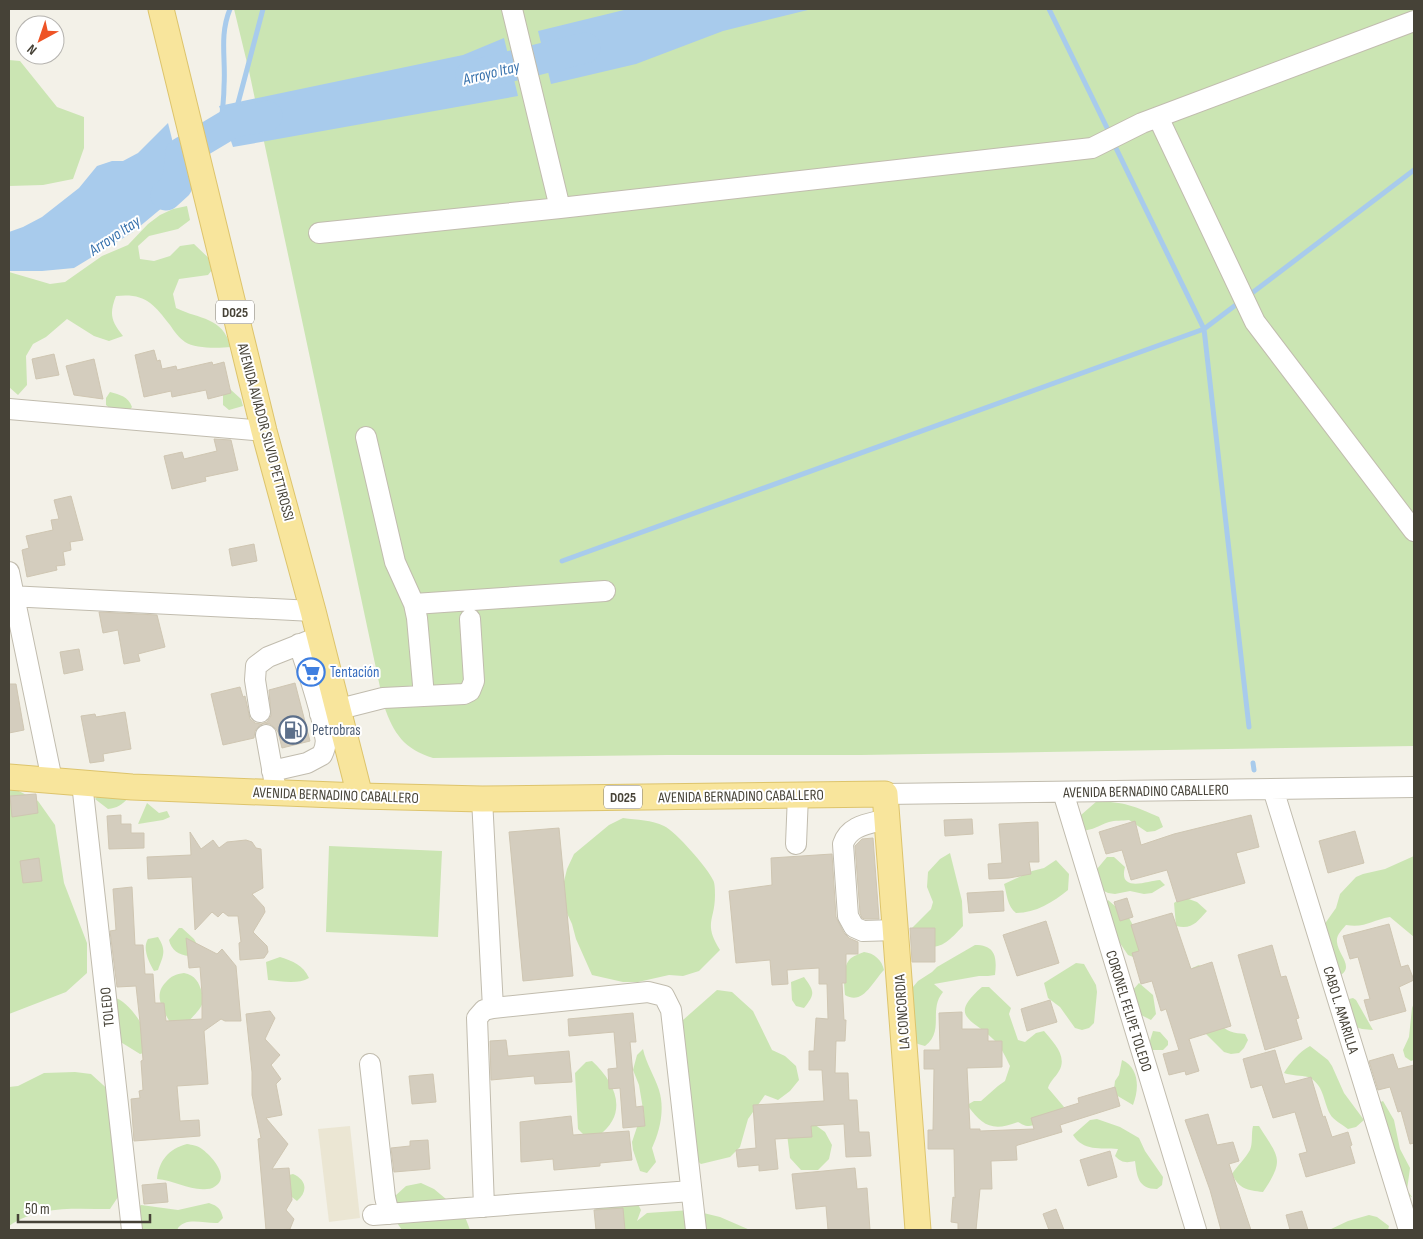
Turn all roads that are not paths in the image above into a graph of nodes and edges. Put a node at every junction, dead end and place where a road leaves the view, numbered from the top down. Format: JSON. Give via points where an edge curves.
{"nodes":[{"id":1,"x":161,"y":9,"type":"edge"},
{"id":2,"x":512,"y":9,"type":"edge"},
{"id":3,"x":1414,"y":21,"type":"edge"},
{"id":4,"x":1150,"y":120,"type":"junction"},
{"id":5,"x":560,"y":208,"type":"junction"},
{"id":6,"x":319,"y":233,"type":"dead end"},
{"id":7,"x":9,"y":409,"type":"edge"},
{"id":8,"x":264,"y":431,"type":"junction"},
{"id":9,"x":366,"y":437,"type":"dead end"},
{"id":10,"x":1414,"y":531,"type":"edge"},
{"id":11,"x":9,"y":572,"type":"edge"},
{"id":12,"x":605,"y":592,"type":"dead end"},
{"id":13,"x":12,"y":596,"type":"edge"},
{"id":14,"x":414,"y":604,"type":"junction"},
{"id":15,"x":313,"y":611,"type":"junction"},
{"id":16,"x":470,"y":619,"type":"dead end"},
{"id":17,"x":309,"y":640,"type":"junction"},
{"id":18,"x":424,"y":696,"type":"junction"},
{"id":19,"x":260,"y":712,"type":"dead end"},
{"id":20,"x":329,"y":712,"type":"junction"},
{"id":21,"x":266,"y":735,"type":"dead end"},
{"id":22,"x":9,"y":777,"type":"edge"},
{"id":23,"x":52,"y":780,"type":"junction"},
{"id":24,"x":274,"y":782,"type":"junction"},
{"id":25,"x":82,"y":783,"type":"junction"},
{"id":26,"x":1414,"y":787,"type":"edge"},
{"id":27,"x":1273,"y":789,"type":"junction"},
{"id":28,"x":1063,"y":792,"type":"junction"},
{"id":29,"x":885,"y":794,"type":"junction"},
{"id":30,"x":798,"y":795,"type":"junction"},
{"id":31,"x":360,"y":796,"type":"junction"},
{"id":32,"x":482,"y":799,"type":"junction"},
{"id":33,"x":887,"y":819,"type":"junction"},
{"id":34,"x":796,"y":844,"type":"dead end"},
{"id":35,"x":896,"y":930,"type":"junction"},
{"id":36,"x":493,"y":1008,"type":"junction"},
{"id":37,"x":370,"y":1064,"type":"dead end"},
{"id":38,"x":691,"y":1191,"type":"junction"},
{"id":39,"x":484,"y":1207,"type":"junction"},
{"id":40,"x":132,"y":1230,"type":"edge"},
{"id":41,"x":696,"y":1230,"type":"edge"},
{"id":42,"x":918,"y":1230,"type":"edge"},
{"id":43,"x":1196,"y":1230,"type":"edge"},
{"id":44,"x":1409,"y":1230,"type":"edge"}],
"edges":[{"from":1,"to":8,"type":"main road","name":"AVENIDA AVIADOR SILVIO PETTIROSSI","number":"D025"},
{"from":2,"to":5,"type":"street"},
{"from":3,"to":4,"type":"street"},
{"from":4,"to":5,"type":"street","via":[[1092,148]]},
{"from":4,"to":10,"type":"street","via":[[1255,322]]},
{"from":5,"to":6,"type":"street"},
{"from":7,"to":8,"type":"street"},
{"from":8,"to":15,"type":"main road","name":"AVENIDA AVIADOR SILVIO PETTIROSSI","number":"D025"},
{"from":9,"to":14,"type":"street","via":[[395,562]]},
{"from":11,"to":13,"type":"street"},
{"from":12,"to":14,"type":"street"},
{"from":13,"to":15,"type":"street"},
{"from":13,"to":23,"type":"street"},
{"from":14,"to":18,"type":"street"},
{"from":15,"to":17,"type":"main road","name":"AVENIDA AVIADOR SILVIO PETTIROSSI","number":"D025"},
{"from":16,"to":18,"type":"street","via":[[472,688],[464,694]]},
{"from":17,"to":19,"type":"street","via":[[268,657],[256,666],[254,680]]},
{"from":17,"to":20,"type":"main road","name":"AVENIDA AVIADOR SILVIO PETTIROSSI","number":"D025"},
{"from":18,"to":20,"type":"street","via":[[383,698]]},
{"from":20,"to":24,"type":"street","via":[[326,746],[322,755]]},
{"from":20,"to":31,"type":"main road","name":"AVENIDA AVIADOR SILVIO PETTIROSSI","number":"D025"},
{"from":21,"to":24,"type":"street"},
{"from":22,"to":23,"type":"main road","name":"AVENIDA BERNADINO CABALLERO"},
{"from":23,"to":25,"type":"main road","name":"AVENIDA BERNADINO CABALLERO"},
{"from":24,"to":25,"type":"main road","name":"AVENIDA BERNADINO CABALLERO"},
{"from":24,"to":31,"type":"main road","name":"AVENIDA BERNADINO CABALLERO"},
{"from":25,"to":40,"type":"street","name":"TOLEDO"},
{"from":26,"to":27,"type":"street","name":"AVENIDA BERNADINO CABALLERO"},
{"from":27,"to":28,"type":"street","name":"AVENIDA BERNADINO CABALLERO"},
{"from":27,"to":44,"type":"street","name":"CABO L. AMARILLA"},
{"from":28,"to":29,"type":"street","name":"AVENIDA BERNADINO CABALLERO"},
{"from":28,"to":43,"type":"street","name":"CORONEL FELIPE TOLEDO"},
{"from":29,"to":30,"type":"main road","name":"AVENIDA BERNADINO CABALLERO","number":"D025"},
{"from":29,"to":33,"type":"main road","name":"LA CONCORDIA"},
{"from":30,"to":32,"type":"main road","name":"AVENIDA BERNADINO CABALLERO","number":"D025"},
{"from":30,"to":34,"type":"street"},
{"from":31,"to":32,"type":"main road","name":"AVENIDA BERNADINO CABALLERO","number":"D025"},
{"from":32,"to":36,"type":"street"},
{"from":33,"to":35,"type":"main road","name":"LA CONCORDIA"},
{"from":33,"to":35,"type":"street","via":[[852,829],[846,835],[842,844],[847,907],[854,927],[863,931]]},
{"from":35,"to":42,"type":"main road","name":"LA CONCORDIA"},
{"from":36,"to":38,"type":"street","via":[[648,992],[664,996],[671,1010]]},
{"from":36,"to":39,"type":"street","via":[[484,1010],[477,1018]]},
{"from":37,"to":39,"type":"street","via":[[385,1197],[381,1215]]},
{"from":38,"to":39,"type":"street"},
{"from":38,"to":41,"type":"street"}]}
